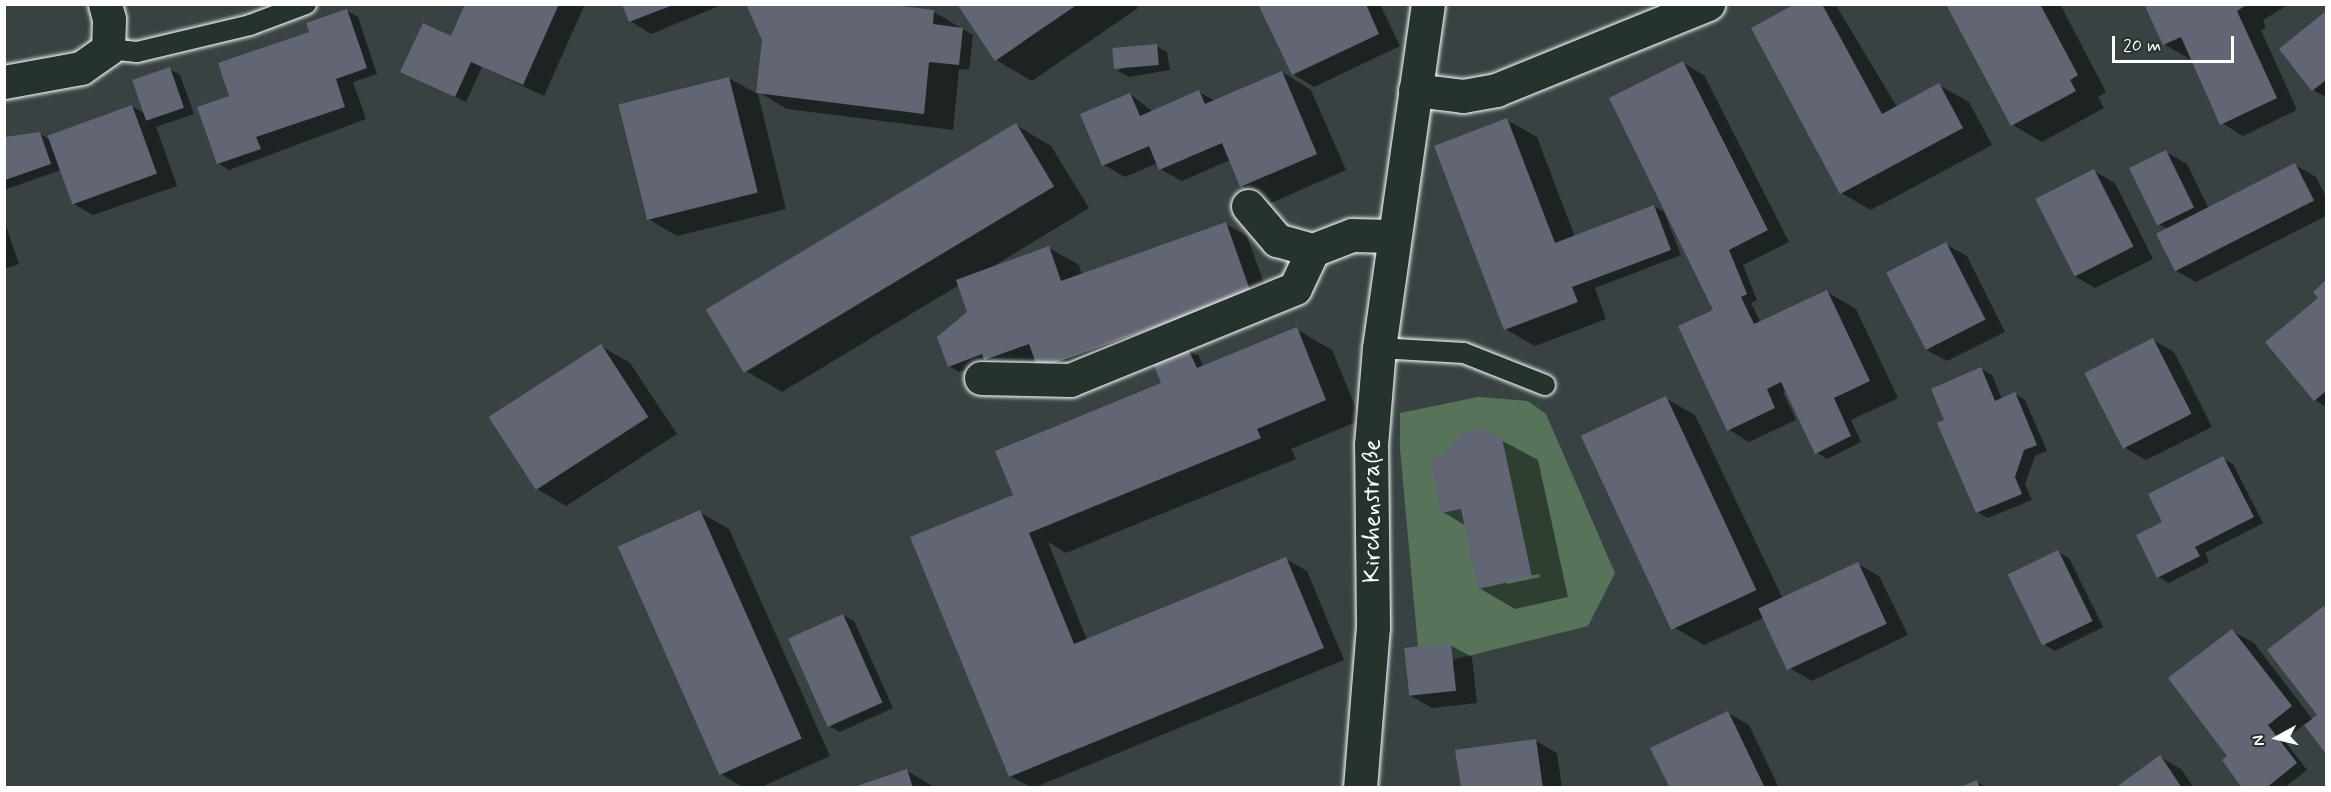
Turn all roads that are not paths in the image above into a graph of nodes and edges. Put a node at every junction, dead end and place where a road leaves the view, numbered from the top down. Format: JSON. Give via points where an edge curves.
{"nodes":[{"id":1,"x":105,"y":4,"type":"edge"},
{"id":2,"x":306,"y":4,"type":"edge"},
{"id":3,"x":1428,"y":4,"type":"edge"},
{"id":4,"x":1708,"y":4,"type":"edge"},
{"id":5,"x":108,"y":49,"type":"junction"},
{"id":6,"x":4,"y":82,"type":"edge"},
{"id":7,"x":1415,"y":90,"type":"junction"},
{"id":8,"x":1248,"y":207,"type":"dead end"},
{"id":9,"x":1393,"y":236,"type":"junction"},
{"id":10,"x":1313,"y":250,"type":"junction"},
{"id":11,"x":1379,"y":348,"type":"junction"},
{"id":12,"x":981,"y":378,"type":"dead end"},
{"id":13,"x":1545,"y":385,"type":"dead end"},
{"id":14,"x":1360,"y":788,"type":"edge"}],
"edges":[{"from":1,"to":5,"type":"street","via":[[110,19]]},
{"from":2,"to":5,"type":"lane","via":[[250,25],[137,52]]},
{"from":3,"to":7,"type":"street","name":"Kirchenstraße"},
{"from":4,"to":7,"type":"street","via":[[1496,90],[1463,96]]},
{"from":5,"to":6,"type":"street","via":[[81,68]]},
{"from":7,"to":9,"type":"street","name":"Kirchenstraße"},
{"from":8,"to":10,"type":"street","via":[[1277,240]]},
{"from":9,"to":10,"type":"street","via":[[1352,235]]},
{"from":9,"to":11,"type":"street","name":"Kirchenstraße"},
{"from":10,"to":12,"type":"street","via":[[1295,288],[1070,380]]},
{"from":11,"to":13,"type":"lane","via":[[1464,353]]},
{"from":11,"to":14,"type":"street","name":"Kirchenstraße","via":[[1371,445],[1373,627]]}]}
